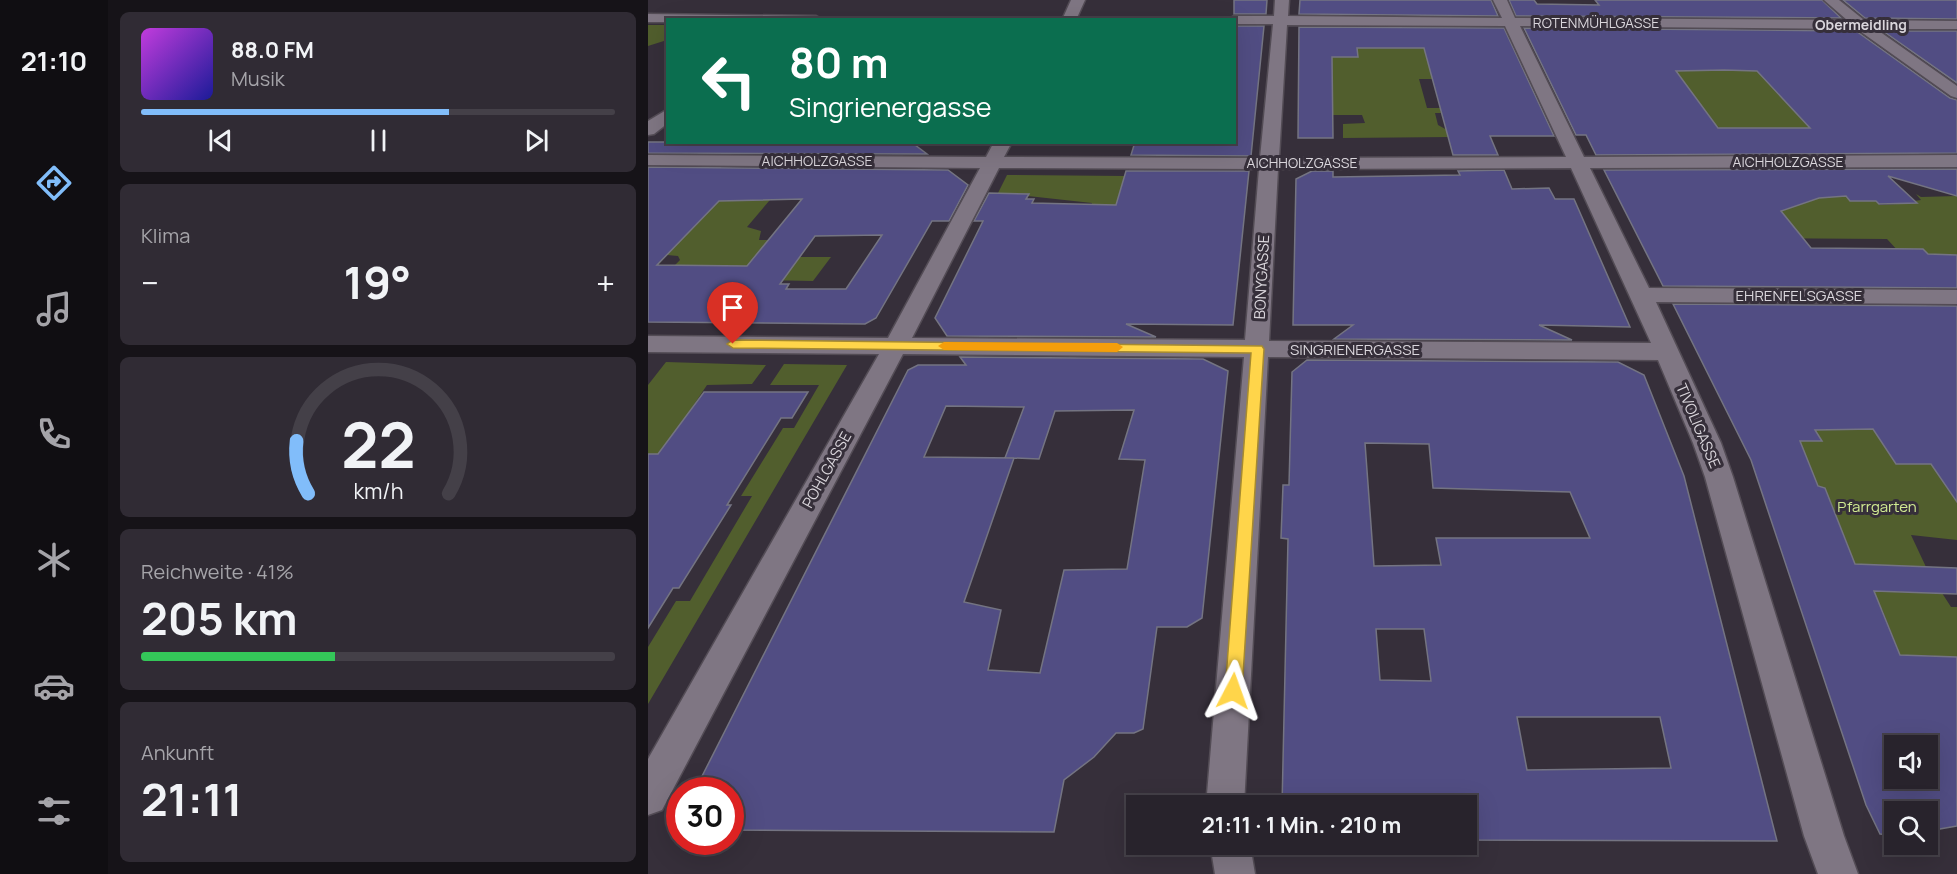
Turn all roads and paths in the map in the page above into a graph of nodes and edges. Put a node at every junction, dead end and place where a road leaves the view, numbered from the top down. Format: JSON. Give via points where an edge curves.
{"nodes":[{"id":1,"x":1078,"y":0,"type":"edge"},
{"id":2,"x":1282,"y":0,"type":"edge"},
{"id":3,"x":1831,"y":0,"type":"edge"},
{"id":4,"x":802,"y":6,"type":"dead end"},
{"id":5,"x":1505,"y":11,"type":"edge"},
{"id":6,"x":648,"y":18,"type":"edge"},
{"id":7,"x":666,"y":18,"type":"edge"},
{"id":8,"x":787,"y":18,"type":"edge"},
{"id":9,"x":1070,"y":18,"type":"edge"},
{"id":10,"x":1236,"y":21,"type":"edge"},
{"id":11,"x":1280,"y":21,"type":"junction"},
{"id":12,"x":1861,"y":25,"type":"junction"},
{"id":13,"x":1957,"y":25,"type":"edge"},
{"id":14,"x":1957,"y":93,"type":"edge"},
{"id":15,"x":666,"y":116,"type":"edge"},
{"id":16,"x":648,"y":129,"type":"edge"},
{"id":17,"x":998,"y":152,"type":"edge"},
{"id":18,"x":648,"y":160,"type":"edge"},
{"id":19,"x":1957,"y":161,"type":"edge"},
{"id":20,"x":1575,"y":162,"type":"junction"},
{"id":21,"x":1269,"y":164,"type":"junction"},
{"id":22,"x":1641,"y":295,"type":"junction"},
{"id":23,"x":1957,"y":297,"type":"edge"},
{"id":24,"x":648,"y":344,"type":"edge"},
{"id":25,"x":896,"y":345,"type":"junction"},
{"id":26,"x":1258,"y":349,"type":"junction"},
{"id":27,"x":1666,"y":352,"type":"junction"},
{"id":28,"x":1226,"y":795,"type":"edge"},
{"id":29,"x":648,"y":796,"type":"edge"},
{"id":30,"x":1232,"y":855,"type":"edge"},
{"id":31,"x":1235,"y":874,"type":"edge"},
{"id":32,"x":1838,"y":874,"type":"edge"}],
"edges":[{"from":1,"to":9,"type":"street"},
{"from":2,"to":11,"type":"street","name":"BONYGASSE"},
{"from":3,"to":12,"type":"street"},
{"from":4,"to":8,"type":"street"},
{"from":5,"to":11,"type":"street","name":"ROTENMÜHLGASSE"},
{"from":5,"to":12,"type":"street","name":"ROTENMÜHLGASSE"},
{"from":5,"to":20,"type":"street","name":"TIVOLIGASSE"},
{"from":6,"to":7,"type":"street"},
{"from":10,"to":11,"type":"street","name":"ROTENMÜHLGASSE"},
{"from":11,"to":21,"type":"street","name":"BONYGASSE"},
{"from":12,"to":13,"type":"street","name":"ROTENMÜHLGASSE"},
{"from":12,"to":14,"type":"street"},
{"from":15,"to":16,"type":"street"},
{"from":17,"to":18,"type":"street","name":"AICHHOLZGASSE"},
{"from":17,"to":21,"type":"street","name":"AICHHOLZGASSE"},
{"from":17,"to":25,"type":"street","name":"POHLGASSE"},
{"from":19,"to":20,"type":"street","name":"AICHHOLZGASSE"},
{"from":20,"to":21,"type":"street","name":"AICHHOLZGASSE"},
{"from":20,"to":22,"type":"street","name":"TIVOLIGASSE"},
{"from":21,"to":26,"type":"street","name":"BONYGASSE"},
{"from":22,"to":23,"type":"street","name":"EHRENFELSGASSE"},
{"from":22,"to":27,"type":"street","name":"TIVOLIGASSE"},
{"from":24,"to":25,"type":"street","name":"SINGRIENERGASSE"},
{"from":25,"to":26,"type":"street","name":"SINGRIENERGASSE"},
{"from":25,"to":29,"type":"street","name":"POHLGASSE"},
{"from":26,"to":27,"type":"street","name":"SINGRIENERGASSE"},
{"from":26,"to":28,"type":"street","name":"BONYGASSE"},
{"from":27,"to":32,"type":"street","name":"TIVOLIGASSE","via":[[1719,477]]},
{"from":30,"to":31,"type":"street"}]}
